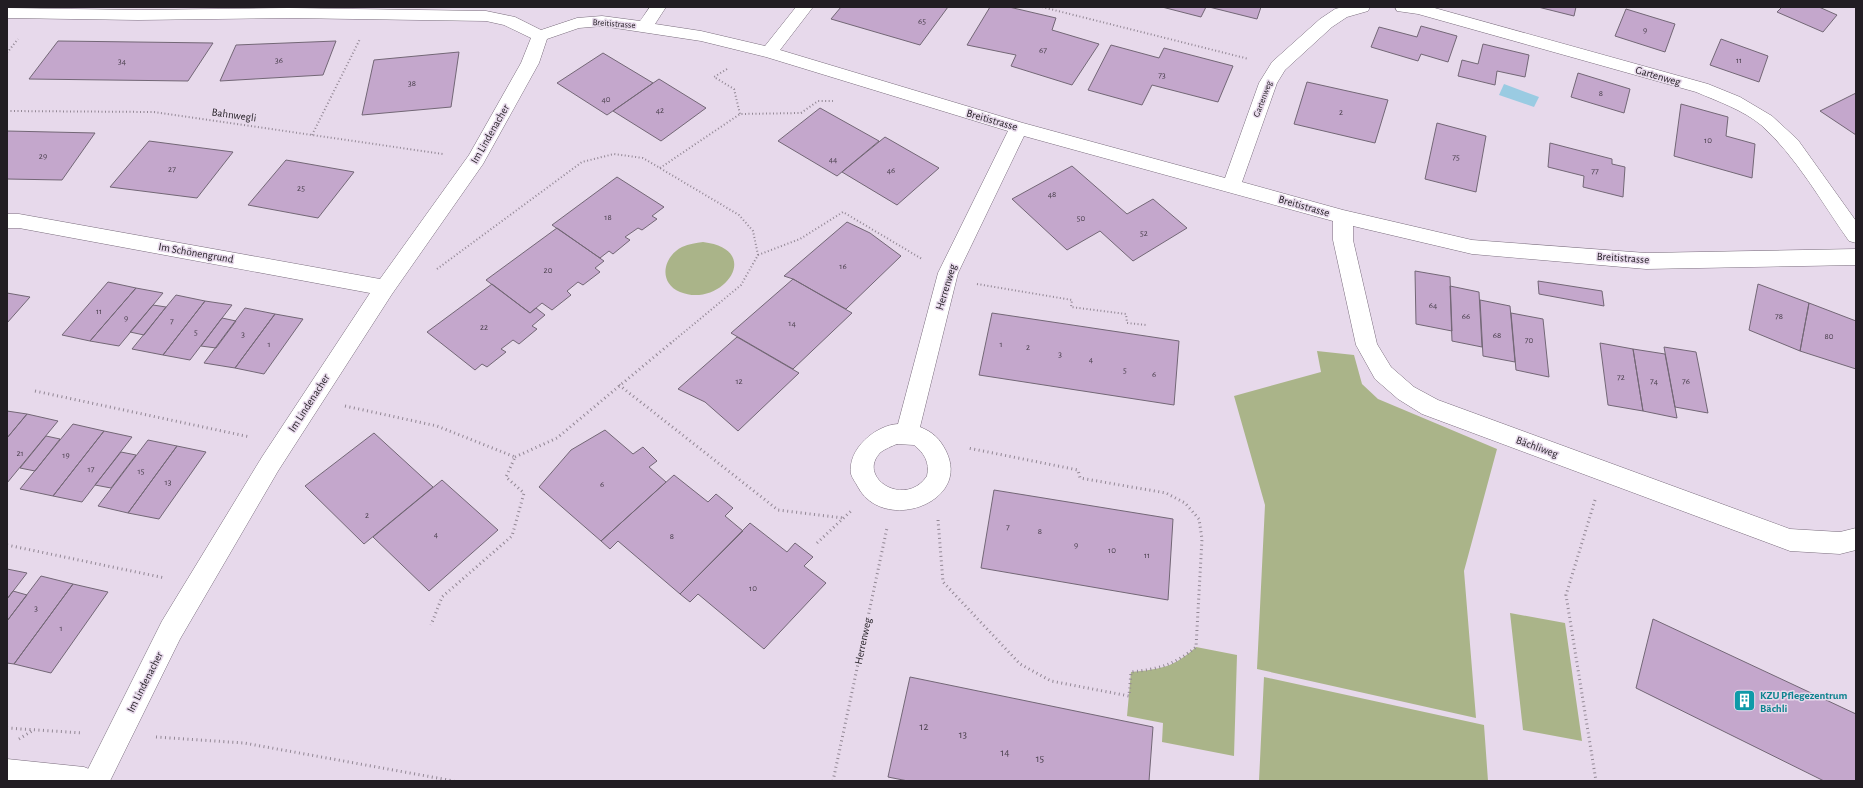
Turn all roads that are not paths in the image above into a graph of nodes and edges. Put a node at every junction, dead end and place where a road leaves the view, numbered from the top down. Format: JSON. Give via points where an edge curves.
{"nodes":[{"id":1,"x":658,"y":7,"type":"edge"},
{"id":2,"x":805,"y":7,"type":"edge"},
{"id":3,"x":1362,"y":7,"type":"edge"},
{"id":4,"x":1403,"y":7,"type":"edge"},
{"id":5,"x":290,"y":10,"type":"edge"},
{"id":6,"x":7,"y":13,"type":"edge"},
{"id":7,"x":645,"y":26,"type":"junction"},
{"id":8,"x":540,"y":36,"type":"junction"},
{"id":9,"x":763,"y":51,"type":"junction"},
{"id":10,"x":1019,"y":128,"type":"junction"},
{"id":11,"x":1232,"y":185,"type":"junction"},
{"id":12,"x":1343,"y":217,"type":"junction"},
{"id":13,"x":7,"y":221,"type":"edge"},
{"id":14,"x":1856,"y":236,"type":"edge"},
{"id":15,"x":1856,"y":257,"type":"edge"},
{"id":16,"x":384,"y":288,"type":"junction"},
{"id":17,"x":907,"y":434,"type":"junction"},
{"id":18,"x":1856,"y":539,"type":"edge"},
{"id":19,"x":7,"y":773,"type":"edge"},
{"id":20,"x":84,"y":781,"type":"edge"},
{"id":21,"x":96,"y":781,"type":"edge"}],
"edges":[{"from":1,"to":7,"type":"street"},
{"from":2,"to":9,"type":"street"},
{"from":3,"to":11,"type":"street","name":"Gartenweg","via":[[1341,13],[1326,23],[1278,66],[1268,83]]},
{"from":4,"to":14,"type":"street","name":"Gartenweg","via":[[1419,9],[1702,88],[1734,100],[1766,120],[1791,145]]},
{"from":5,"to":6,"type":"street","via":[[138,15]]},
{"from":5,"to":8,"type":"street","via":[[486,16],[509,21]]},
{"from":7,"to":8,"type":"street","name":"Breitistrasse","via":[[602,21],[577,23]]},
{"from":7,"to":9,"type":"street","name":"Breitistrasse"},
{"from":8,"to":16,"type":"street","name":"Im Lindenacher","via":[[530,63],[476,159]]},
{"from":9,"to":10,"type":"street","name":"Breitistrasse"},
{"from":10,"to":11,"type":"street","name":"Breitistrasse"},
{"from":10,"to":17,"type":"street","name":"Herrenweg","via":[[948,273]]},
{"from":11,"to":12,"type":"street","name":"Breitistrasse"},
{"from":12,"to":15,"type":"street","name":"Breitistrasse","via":[[1472,247],[1646,260]]},
{"from":12,"to":18,"type":"street","name":"Bächliweg","via":[[1343,240],[1367,345],[1383,373],[1406,393],[1430,407],[1790,540],[1840,543]]},
{"from":13,"to":16,"type":"street","name":"Im Schönengrund","via":[[20,221]]},
{"from":16,"to":21,"type":"street","name":"Im Lindenacher","via":[[270,464],[171,630]]},
{"from":17,"to":17,"type":"street","via":[[930,444],[936,453],[940,464],[934,485],[926,493],[915,498],[892,500],[879,496],[864,478],[864,455],[871,445],[882,438],[894,434]]},
{"from":19,"to":20,"type":"street"}]}
